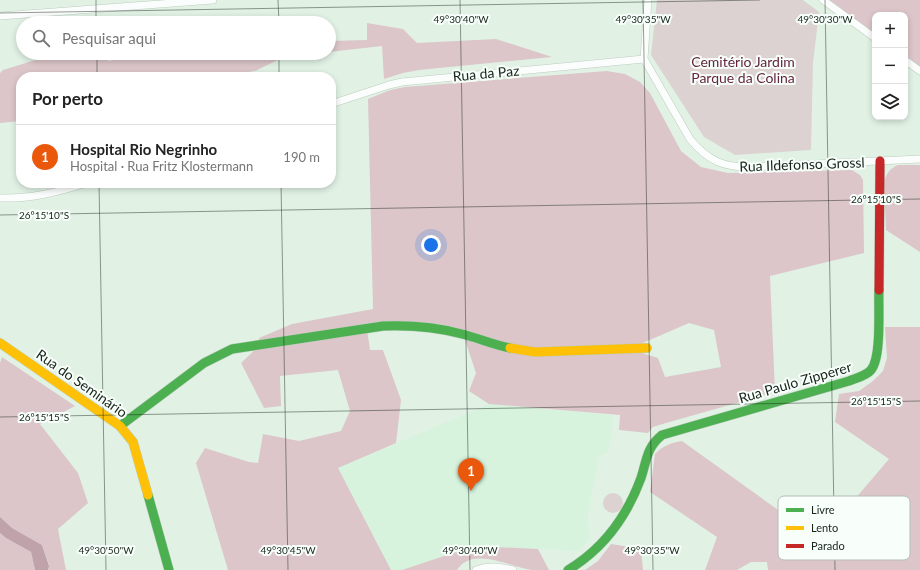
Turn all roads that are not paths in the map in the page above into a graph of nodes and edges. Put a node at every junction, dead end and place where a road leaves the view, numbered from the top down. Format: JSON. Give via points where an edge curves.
{"nodes":[{"id":1,"x":213,"y":0,"type":"edge"},
{"id":2,"x":648,"y":0,"type":"edge"},
{"id":3,"x":823,"y":0,"type":"edge"},
{"id":4,"x":0,"y":16,"type":"edge"},
{"id":5,"x":872,"y":36,"type":"edge"},
{"id":6,"x":644,"y":59,"type":"junction"},
{"id":7,"x":908,"y":62,"type":"edge"},
{"id":8,"x":920,"y":71,"type":"edge"},
{"id":9,"x":336,"y":102,"type":"edge"},
{"id":10,"x":920,"y":159,"type":"edge"},
{"id":11,"x":880,"y":161,"type":"junction"},
{"id":12,"x":71,"y":188,"type":"edge"},
{"id":13,"x":0,"y":198,"type":"edge"},
{"id":14,"x":0,"y":343,"type":"edge"},
{"id":15,"x":647,"y":348,"type":"dead end"},
{"id":16,"x":120,"y":426,"type":"junction"},
{"id":17,"x":169,"y":570,"type":"edge"},
{"id":18,"x":476,"y":570,"type":"edge"},
{"id":19,"x":513,"y":570,"type":"edge"},
{"id":20,"x":568,"y":570,"type":"edge"}],
"edges":[{"from":1,"to":4,"type":"street"},
{"from":2,"to":6,"type":"street"},
{"from":3,"to":5,"type":"street"},
{"from":6,"to":9,"type":"street","name":"Rua da Paz","via":[[402,82]]},
{"from":6,"to":11,"type":"street","name":"Rua Ildefonso Grossl","via":[[690,139],[698,149],[719,163],[747,167]]},
{"from":7,"to":8,"type":"street"},
{"from":10,"to":11,"type":"street","name":"Rua Ildefonso Grossl"},
{"from":11,"to":20,"type":"street","name":"Rua Paulo Zipperer","via":[[878,346],[877,358],[872,368],[865,375],[849,381],[662,435],[654,440],[631,500],[613,529],[597,550]]},
{"from":12,"to":13,"type":"street","via":[[37,196]]},
{"from":14,"to":16,"type":"street","name":"Rua do Seminário"},
{"from":15,"to":16,"type":"street","via":[[518,352],[463,334],[408,326],[383,326],[232,349],[204,363]]},
{"from":16,"to":17,"type":"street","name":"Rua do Seminário","via":[[133,442]]},
{"from":18,"to":19,"type":"street","via":[[485,566]]}]}
